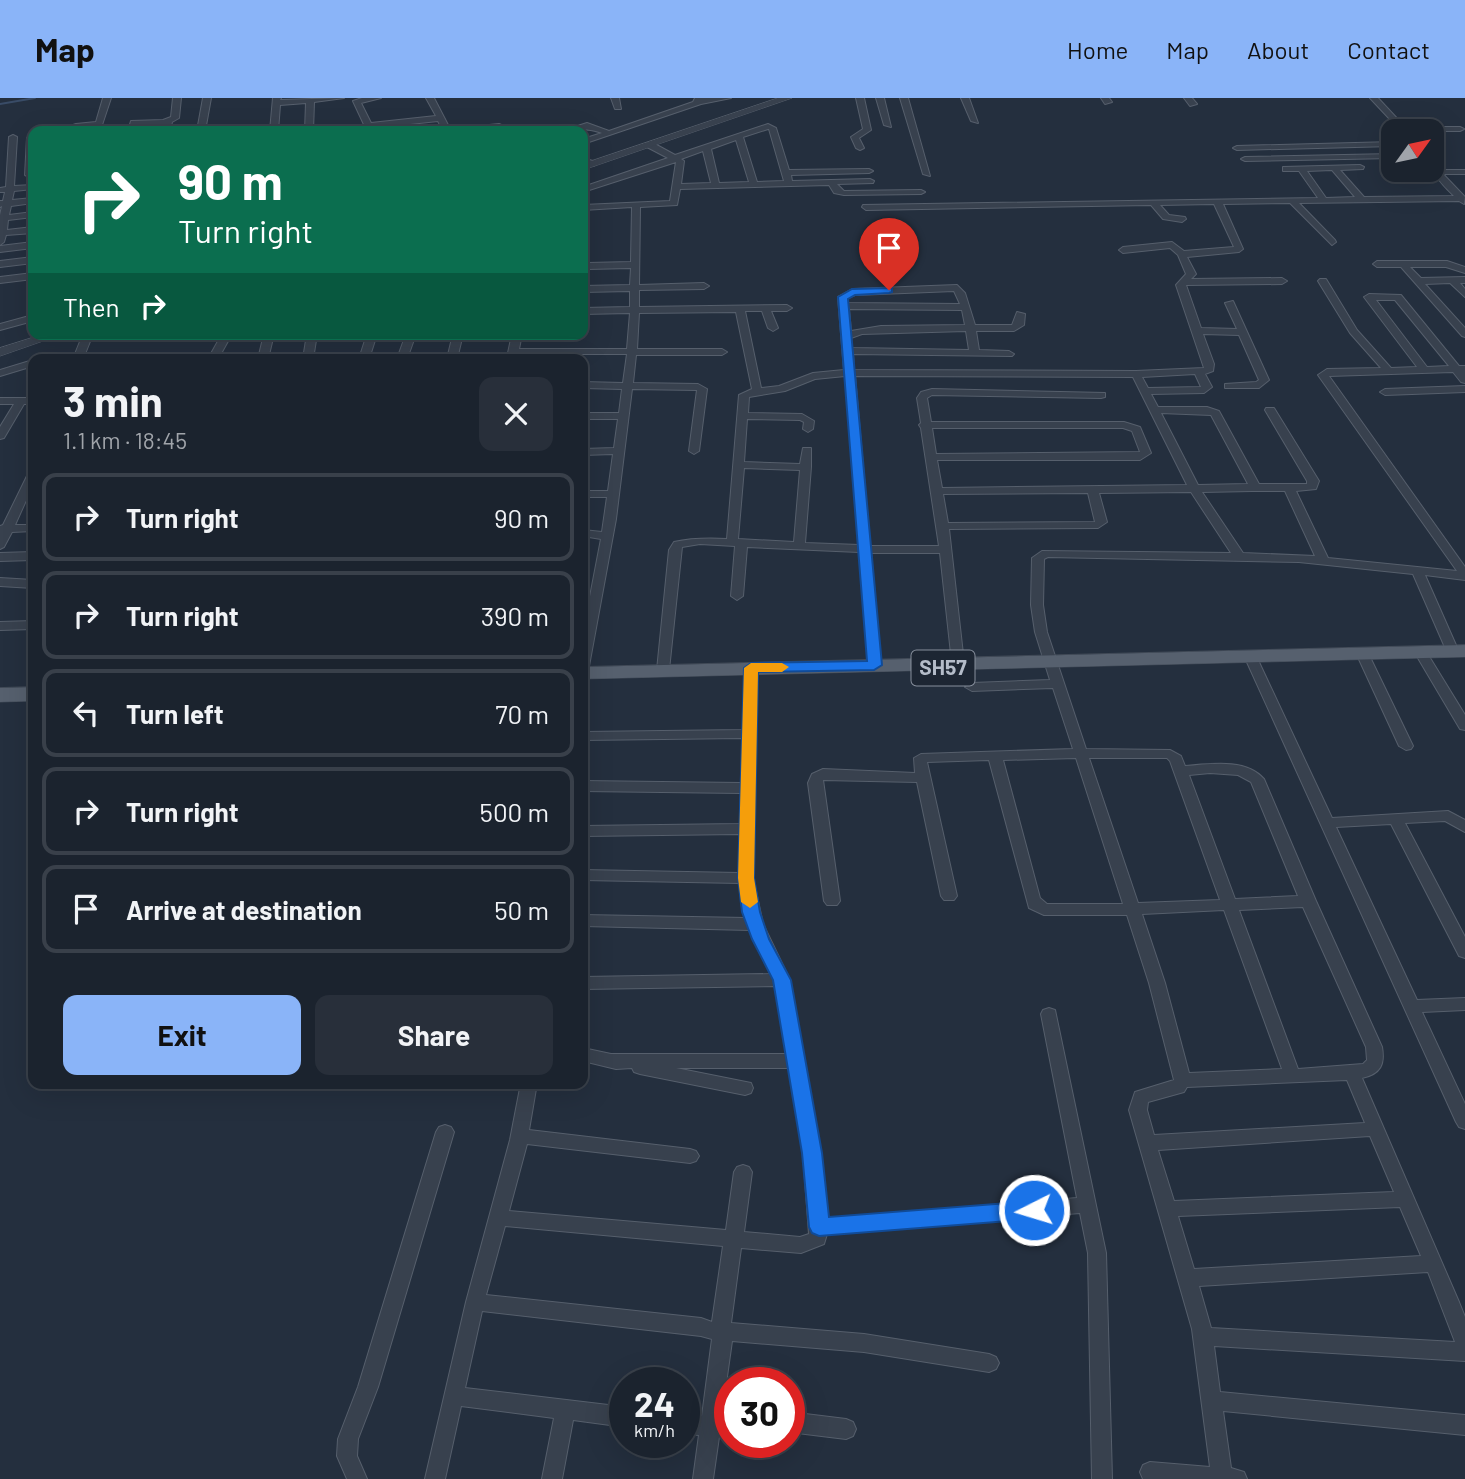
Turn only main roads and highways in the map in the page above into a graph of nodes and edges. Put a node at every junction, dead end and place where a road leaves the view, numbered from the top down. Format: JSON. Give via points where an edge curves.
{"nodes":[{"id":1,"x":1459,"y":652,"type":"edge"},
{"id":2,"x":1304,"y":656,"type":"junction"},
{"id":3,"x":795,"y":670,"type":"junction"},
{"id":4,"x":1053,"y":670,"type":"junction"},
{"id":5,"x":751,"y":671,"type":"junction"},
{"id":6,"x":588,"y":675,"type":"edge"},
{"id":7,"x":588,"y":675,"type":"edge"},
{"id":8,"x":28,"y":688,"type":"edge"},
{"id":9,"x":0,"y":689,"type":"edge"},
{"id":10,"x":28,"y":694,"type":"edge"},
{"id":11,"x":0,"y":695,"type":"edge"}],
"edges":[{"from":1,"to":2,"type":"main road","number":"SH57"},
{"from":2,"to":4,"type":"main road","number":"SH57"},
{"from":2,"to":4,"type":"main road","number":"SH57"},
{"from":3,"to":4,"type":"main road","number":"SH57"},
{"from":3,"to":4,"type":"main road","number":"SH57","via":[[958,663]]},
{"from":3,"to":5,"type":"main road","number":"SH57"},
{"from":5,"to":6,"type":"main road","number":"SH57"},
{"from":5,"to":7,"type":"main road","number":"SH57"},
{"from":8,"to":9,"type":"main road"},
{"from":10,"to":11,"type":"main road"}]}
